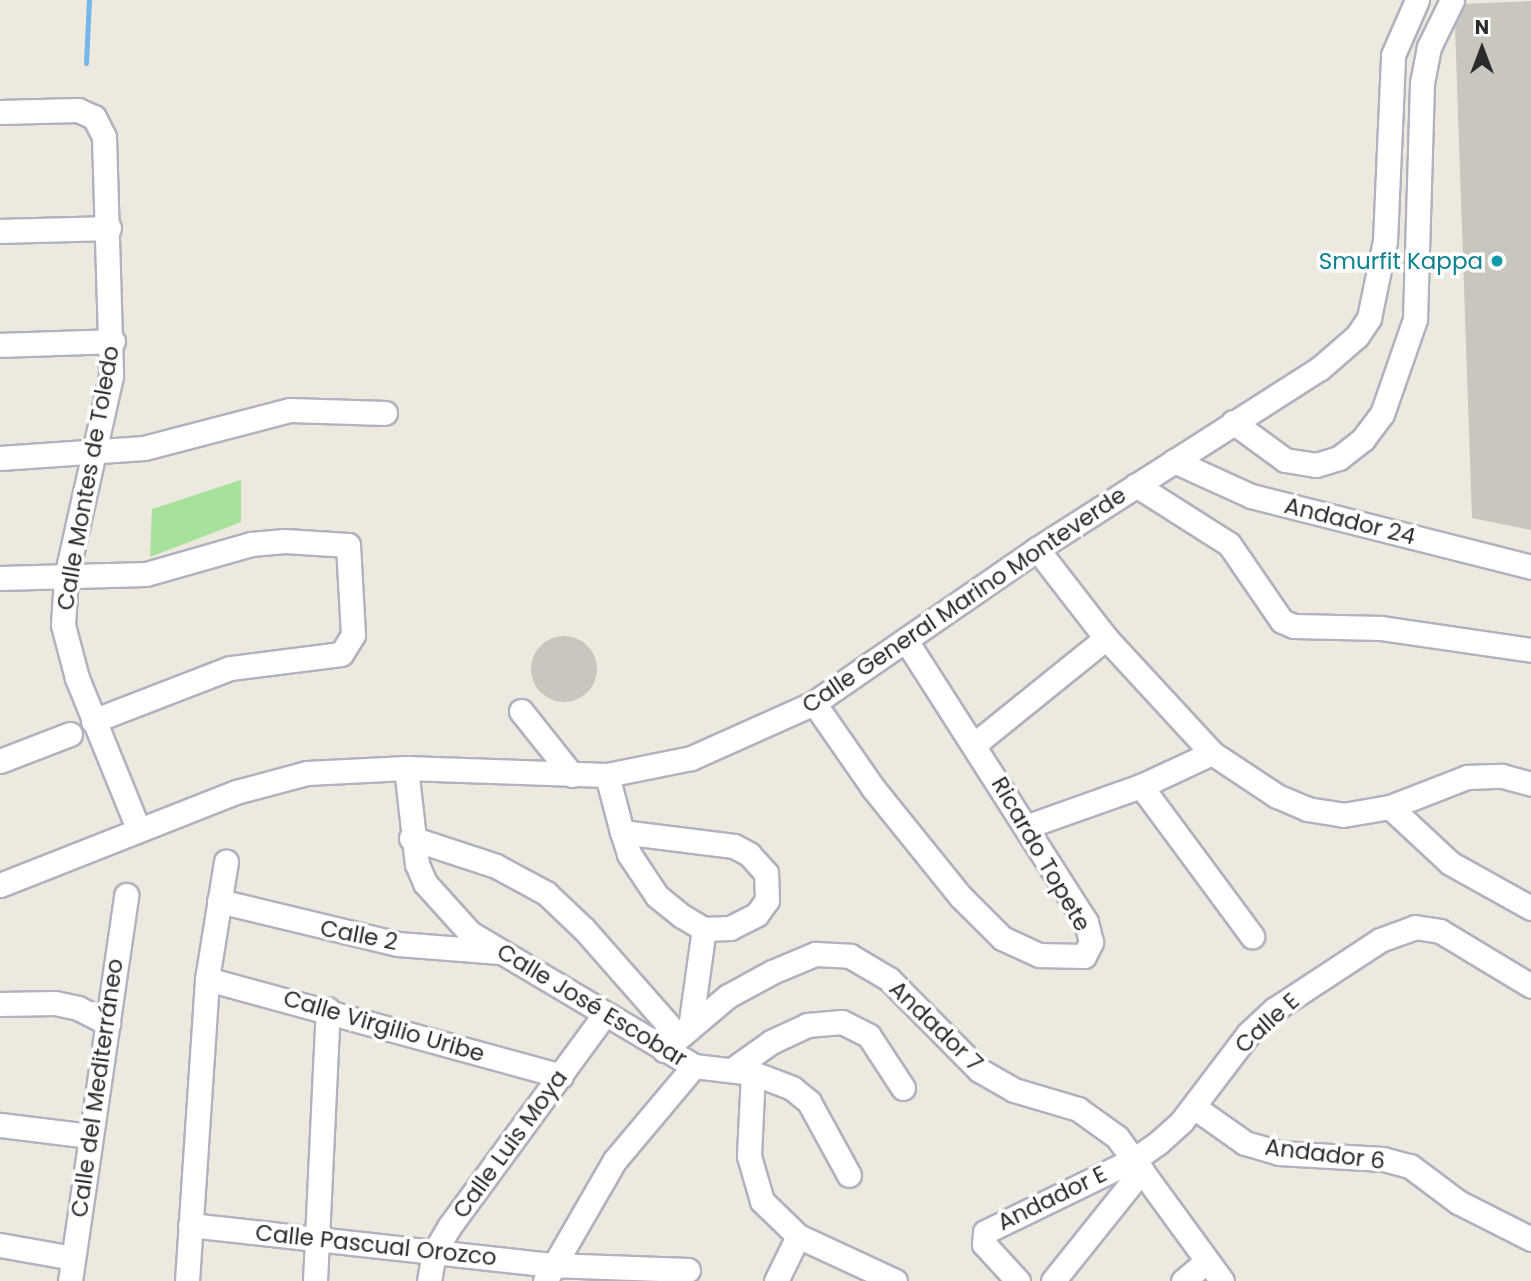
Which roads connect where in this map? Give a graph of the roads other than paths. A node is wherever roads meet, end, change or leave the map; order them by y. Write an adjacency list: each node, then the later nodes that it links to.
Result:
1 (1417, 0): 9 (street, Calle General Marino Monteverde)
2 (1452, 0): 9 (street)
3 (0, 112): 4 (street, Calle Montes de Toledo)
4 (109, 228): 5 (street); 6 (street, Calle Montes de Toledo)
5 (0, 231)
6 (113, 341): 7 (street); 10 (street, Calle Montes de Toledo)
7 (0, 345)
8 (386, 413): 10 (street)
9 (1233, 422): 12 (street, Calle General Marino Monteverde)
10 (92, 452): 11 (street); 16 (street, Calle Montes de Toledo)
11 (0, 458)
12 (1174, 461): 13 (street, Calle General Marino Monteverde); 15 (street, Andador 24)
13 (1136, 485): 14 (street, Calle General Marino Monteverde); 20 (street)
14 (1037, 549): 18 (street); 19 (street, Calle General Marino Monteverde)
15 (1531, 567)
16 (66, 578): 17 (street); 23 (street, Calle Montes de Toledo); 23 (street)
17 (0, 579)
18 (1106, 638): 25 (street); 26 (street)
19 (906, 640): 21 (street, Calle General Marino Monteverde); 25 (street, Ricardo Topete)
20 (1531, 650)
21 (814, 703): 30 (street, Calle General Marino Monteverde); 34 (street, Ricardo Topete)
22 (522, 711): 29 (street)
23 (93, 721): 35 (street, Calle Montes de Toledo)
24 (70, 734): 27 (street)
25 (976, 743): 34 (street, Ricardo Topete)
26 (1212, 754): 32 (street); 33 (street)
27 (0, 761)
28 (406, 768): 29 (street, Calle General Marino Monteverde); 35 (street, Calle General Marino Monteverde); 37 (street, Calle José Escobar)
29 (572, 775): 30 (street, Calle General Marino Monteverde)
30 (607, 775): 36 (street)
31 (1531, 784): 33 (street)
32 (1141, 786): 34 (street); 44 (street)
33 (1390, 807): 42 (street)
34 (1028, 825)
35 (138, 828): 39 (street, Calle General Marino Monteverde)
36 (622, 832): 43 (street); 43 (street)
37 (411, 838): 45 (street, Calle José Escobar); 52 (street)
38 (226, 862): 41 (street)
39 (0, 885)
40 (126, 895): 51 (street, Calle del Mediterráneo)
41 (219, 901): 45 (street, Calle 2); 46 (street)
42 (1531, 908)
43 (704, 929): 52 (street)
44 (1252, 936)
45 (502, 952): 50 (street, Calle José Escobar)
46 (207, 979): 49 (street, Calle Virgilio Uribe); 62 (street)
47 (1531, 986): 57 (street, Calle E)
48 (0, 1004): 51 (street)
49 (328, 1009): 55 (street, Calle Virgilio Uribe); 64 (street)
50 (605, 1014): 52 (street, Calle José Escobar); 55 (street, Calle Luis Moya)
51 (108, 1023): 59 (street, Calle del Mediterráneo)
52 (677, 1038): 53 (street, Calle José Escobar); 60 (street, Andador 7)
53 (694, 1066): 54 (street, Calle José Escobar); 71 (street)
54 (743, 1071): 56 (street); 61 (street, Calle José Escobar); 63 (street)
55 (561, 1076): 67 (street, Calle Luis Moya)
56 (903, 1088)
57 (1194, 1107): 60 (street, Calle E); 65 (street, Andador 6)
58 (0, 1125): 59 (street)
59 (90, 1136): 69 (street, Calle del Mediterráneo)
60 (1138, 1164): 68 (street, Andador 7); 72 (street, Andador E); 78 (street)
61 (849, 1175)
62 (190, 1225): 64 (street, Calle Pascual Orozco); 73 (street)
63 (798, 1236): 76 (street); 77 (street)
64 (314, 1237): 67 (street, Calle Pascual Orozco); 74 (street)
65 (1531, 1239)
66 (0, 1245): 69 (street)
67 (434, 1253): 71 (street, Calle Pascual Orozco); 75 (street, Calle Luis Moya)
68 (1207, 1261): 79 (street); 80 (street, Andador 7)
69 (71, 1270)
70 (688, 1270): 71 (street, Calle Pascual Orozco)
71 (548, 1273)
72 (1016, 1280)
73 (187, 1281)
74 (315, 1281)
75 (429, 1281)
76 (776, 1281)
77 (895, 1281)
78 (1053, 1281)
79 (1183, 1281)
80 (1222, 1281)

